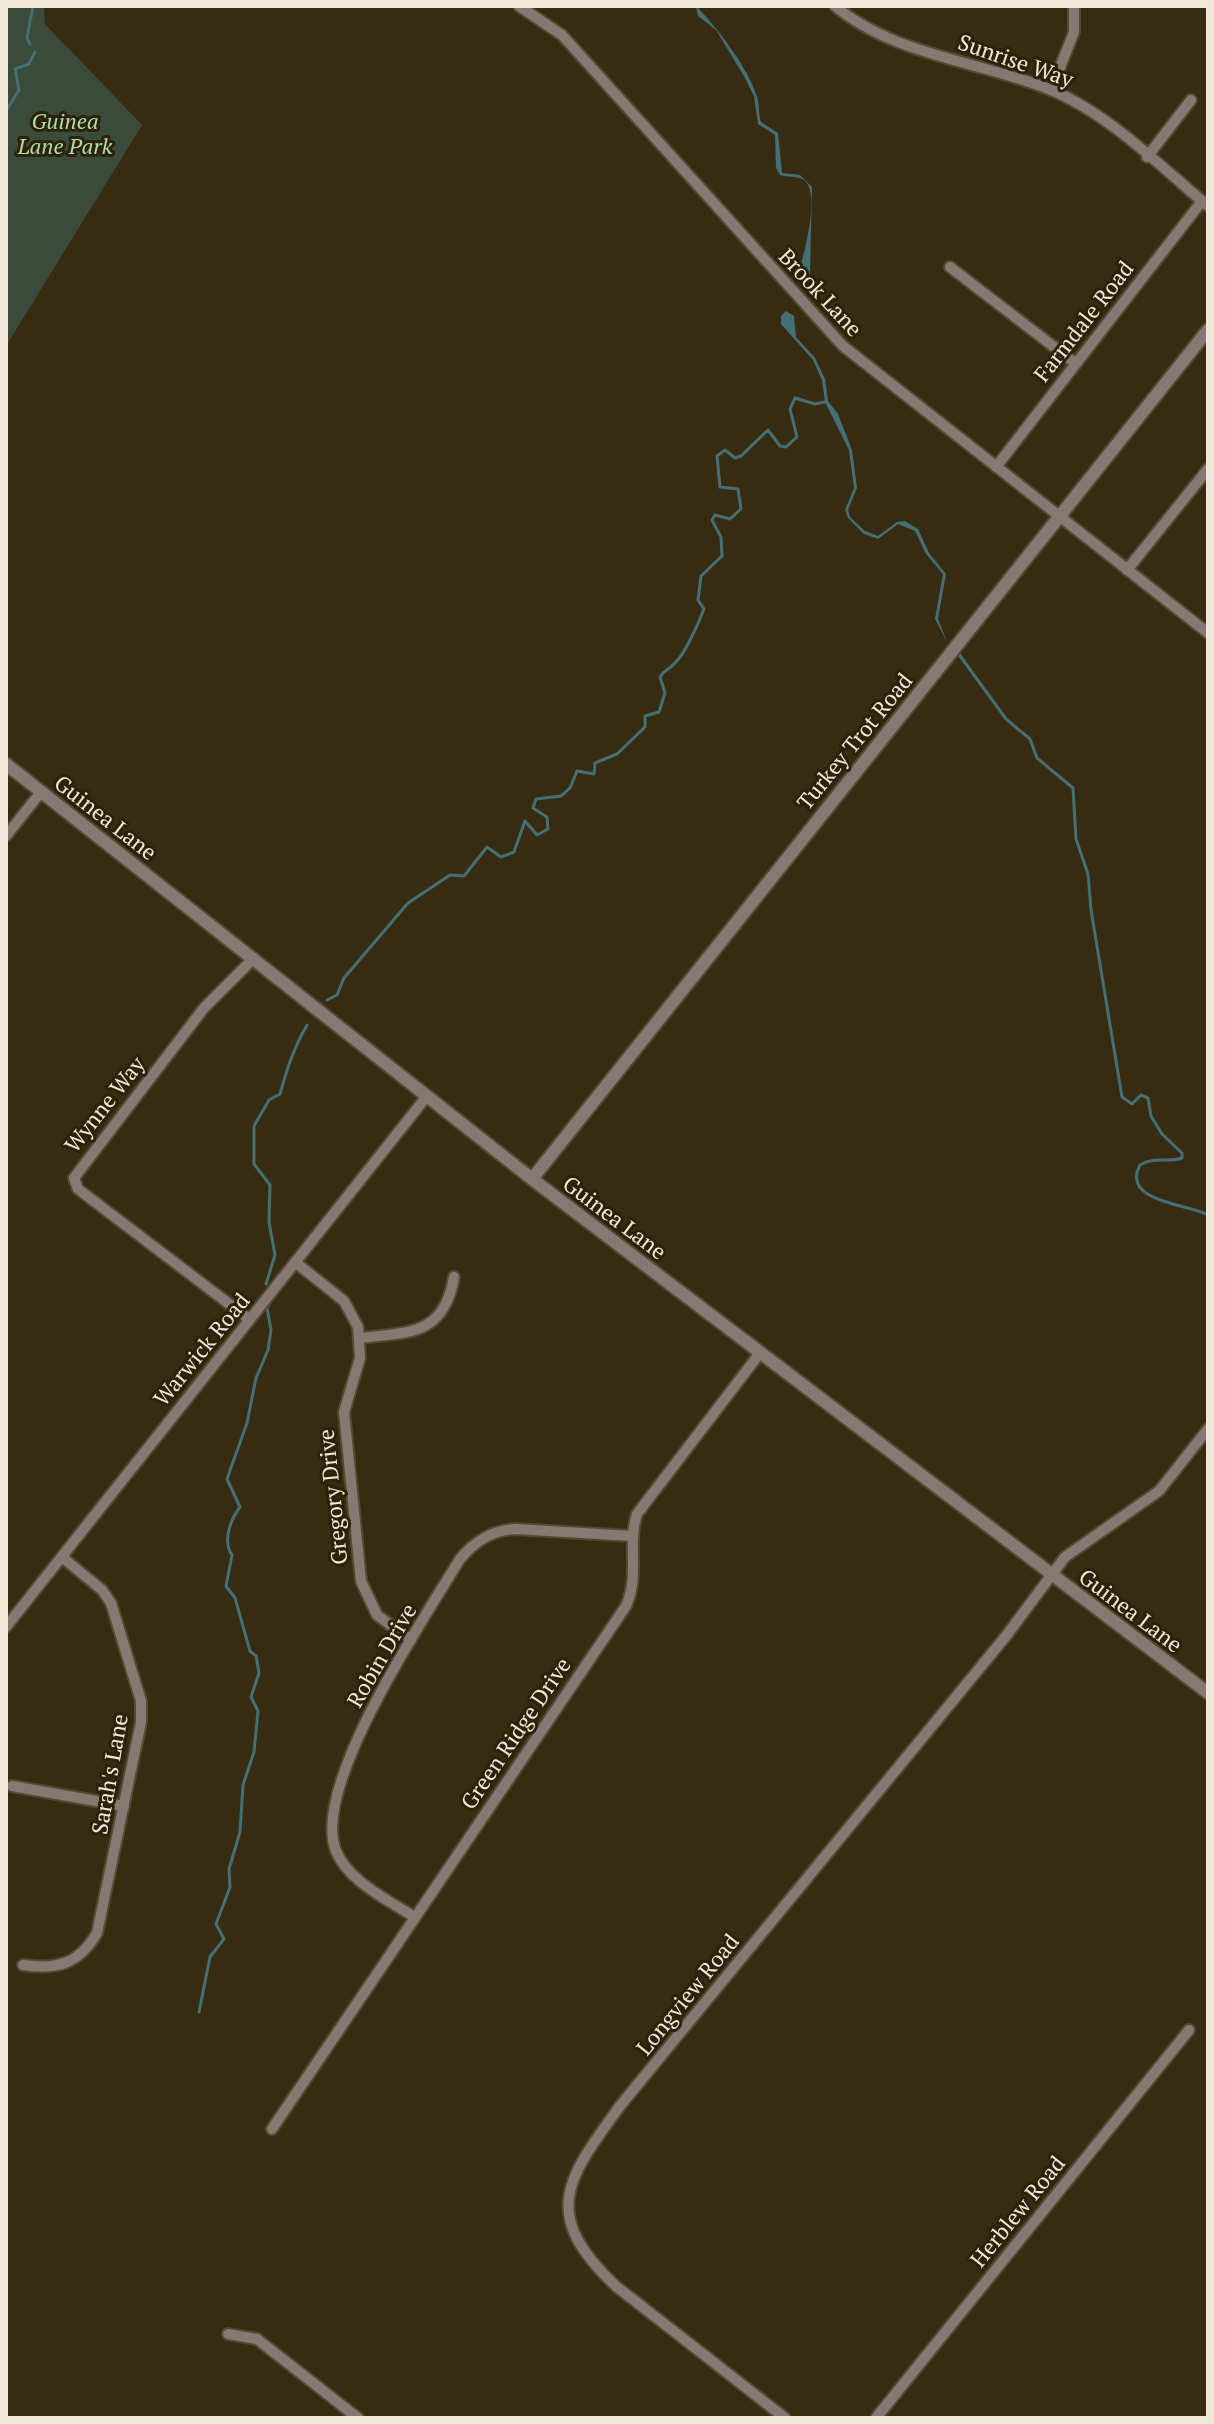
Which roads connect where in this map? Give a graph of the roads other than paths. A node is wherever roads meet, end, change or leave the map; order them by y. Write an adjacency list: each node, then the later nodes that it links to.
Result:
1 (519, 6): 11 (street, Brook Lane)
2 (835, 6): 4 (street, Sunrise Way)
3 (1074, 6): 4 (street)
4 (1051, 90): 6 (street, Sunrise Way)
5 (1191, 100): 6 (street)
6 (1147, 157): 7 (street, Sunrise Way)
7 (1205, 204): 10 (street, Farmdale Road)
8 (950, 267): 10 (street)
9 (1208, 330): 13 (street, Turkey Trot Road)
10 (1075, 363): 11 (street, Farmdale Road)
11 (996, 467): 13 (street, Brook Lane)
12 (1208, 469): 14 (street)
13 (1059, 516): 14 (street, Brook Lane); 21 (street, Turkey Trot Road)
14 (1127, 570): 15 (street, Brook Lane)
15 (1208, 633)
16 (6, 764): 17 (street, Guinea Lane)
17 (41, 792): 18 (street); 19 (street, Guinea Lane)
18 (6, 836)
19 (254, 958): 20 (street, Guinea Lane); 24 (street, Wynne Way)
20 (427, 1096): 21 (street, Guinea Lane); 22 (street, Warwick Road)
21 (532, 1179): 26 (street, Guinea Lane)
22 (295, 1262): 24 (street, Warwick Road); 25 (street)
23 (454, 1277): 25 (street)
24 (249, 1319): 29 (street, Warwick Road)
25 (360, 1338): 32 (street, Gregory Drive)
26 (760, 1353): 28 (street, Green Ridge Drive); 30 (street, Guinea Lane)
27 (1208, 1429): 30 (street, Longview Road)
28 (632, 1536): 32 (street, Robin Drive); 36 (street, Green Ridge Drive)
29 (62, 1557): 31 (street, Warwick Road); 35 (street, Sarah's Lane)
30 (1052, 1575): 33 (street, Guinea Lane); 42 (street, Longview Road)
31 (6, 1627)
32 (411, 1640): 36 (street, Robin Drive)
33 (1208, 1693)
34 (12, 1786): 35 (street)
35 (124, 1806): 37 (street, Sarah's Lane)
36 (414, 1917): 39 (street, Green Ridge Drive)
37 (23, 1965)
38 (1189, 2030): 43 (street, Herblew Road)
39 (272, 2129)
40 (228, 2334): 41 (street)
41 (358, 2418)
42 (785, 2418)
43 (876, 2418)

